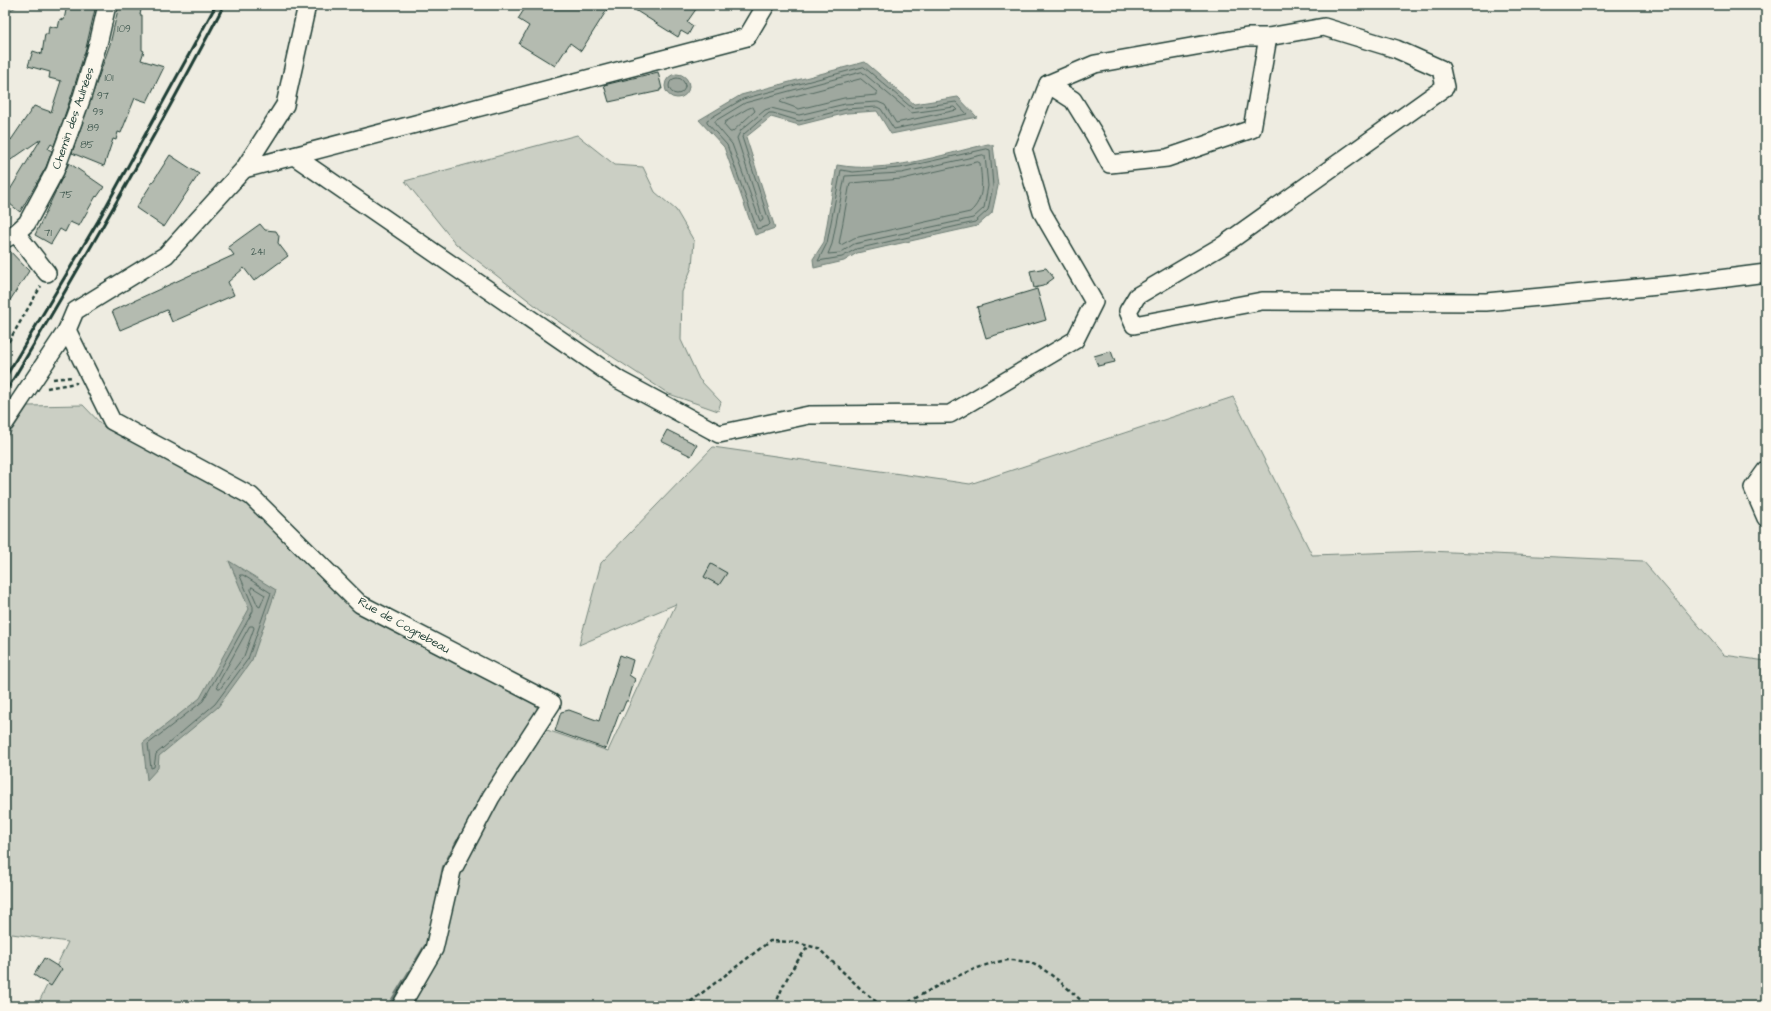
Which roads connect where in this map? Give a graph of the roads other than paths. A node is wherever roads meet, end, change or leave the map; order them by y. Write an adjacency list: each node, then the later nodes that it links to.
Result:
1 (107, 5): 8 (street, Chemin des Aulnées)
2 (307, 5): 7 (street)
3 (766, 5): 6 (street)
4 (1268, 37): 5 (street); 5 (street); 10 (street)
5 (1048, 84): 6 (street)
6 (294, 156): 7 (street)
7 (244, 169): 11 (street)
8 (11, 236): 9 (street)
9 (47, 273)
10 (1766, 273)
11 (66, 330): 12 (street); 15 (street, Rue de Cognebeau)
12 (5, 423)
13 (1766, 470): 14 (street)
14 (1766, 518)
15 (401, 1006)

